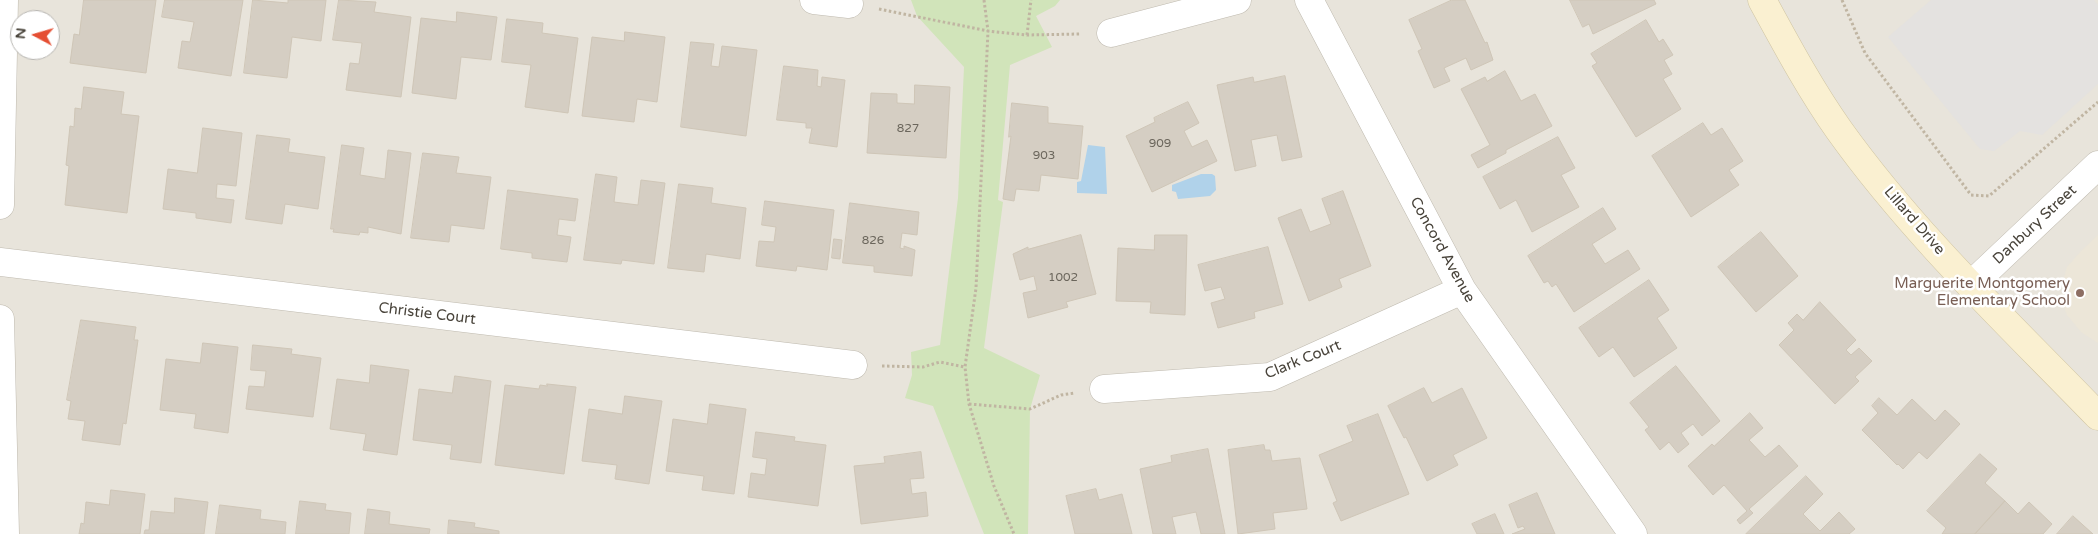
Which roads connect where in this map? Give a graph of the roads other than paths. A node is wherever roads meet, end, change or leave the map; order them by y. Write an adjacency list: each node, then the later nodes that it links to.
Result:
1 (4, 0): 9 (street)
2 (814, 0): 6 (street)
3 (1237, 0): 7 (street)
4 (1310, 0): 12 (street, Concord Avenue)
5 (1762, 0): 11 (street, Lillard Drive)
6 (849, 4)
7 (1111, 34)
8 (2098, 165): 11 (street, Danbury Street)
9 (0, 205)
10 (0, 262): 14 (street, Christie Court)
11 (1971, 285): 16 (street, Lillard Drive)
12 (1462, 290): 15 (street, Clark Court); 18 (street, Concord Avenue)
13 (0, 319): 17 (street)
14 (853, 365)
15 (1104, 389)
16 (2098, 416)
17 (5, 534)
18 (1633, 534)

